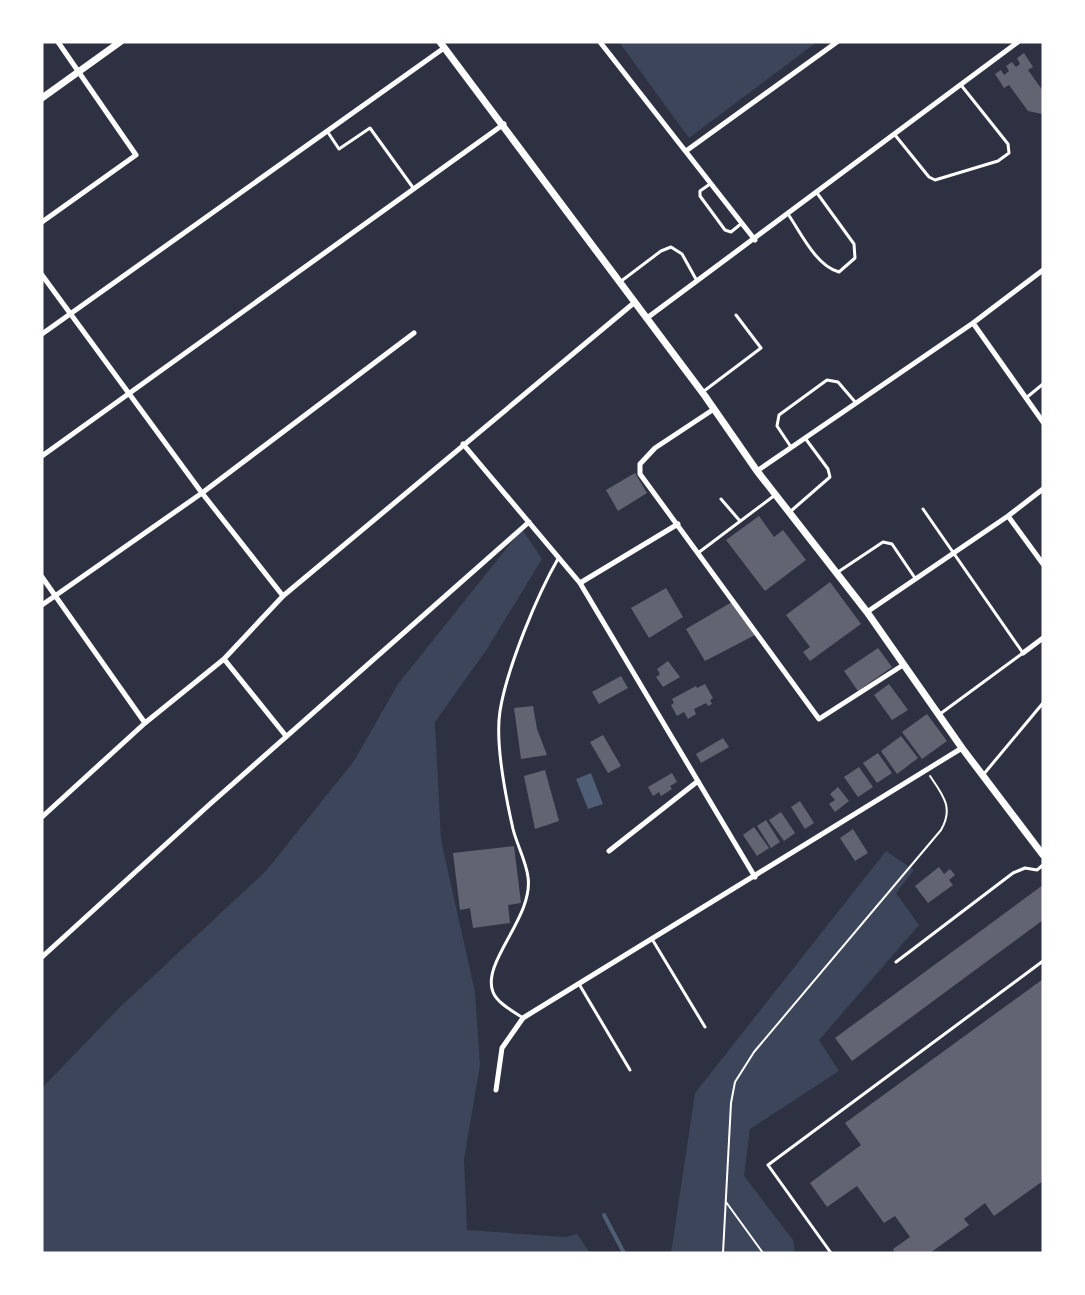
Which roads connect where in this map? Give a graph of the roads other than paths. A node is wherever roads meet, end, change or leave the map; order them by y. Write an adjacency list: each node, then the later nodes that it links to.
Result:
1 (58, 42): 7 (street)
2 (120, 42): 7 (street)
3 (600, 42): 13 (street)
4 (837, 42): 13 (street)
5 (1018, 42): 8 (street)
6 (442, 45): 10 (street); 11 (street)
7 (79, 71): 9 (street); 18 (street)
8 (961, 85): 12 (street); 12 (lane)
9 (42, 98)
10 (504, 124): 15 (street); 24 (street)
11 (327, 131): 15 (lane); 26 (street)
12 (894, 135): 16 (street)
13 (686, 151): 14 (street)
14 (711, 183): 19 (street); 19 (lane)
15 (414, 189): 34 (street)
16 (817, 193): 17 (street); 17 (lane)
17 (788, 214): 20 (street)
18 (42, 222)
19 (742, 223): 20 (street)
20 (755, 240): 23 (street)
21 (1043, 270): 29 (street)
22 (42, 275): 26 (street)
23 (698, 281): 24 (lane); 28 (street)
24 (620, 282): 25 (street)
25 (635, 302): 28 (street); 40 (street)
26 (70, 314): 31 (street); 34 (street)
27 (736, 315): 33 (lane)
28 (647, 318): 33 (street)
29 (973, 323): 35 (street); 36 (street)
30 (414, 333): 45 (street)
31 (42, 334)
32 (1043, 384): 35 (lane)
33 (702, 392): 37 (street)
34 (129, 393): 42 (street); 45 (street)
35 (1026, 398): 38 (street)
36 (856, 403): 39 (street); 41 (lane)
37 (714, 409): 43 (street); 53 (street)
38 (1043, 422)
39 (805, 438): 41 (street); 49 (lane)
40 (463, 444): 52 (street); 63 (street)
41 (791, 447): 43 (street)
42 (42, 456)
43 (757, 471): 46 (street)
44 (1043, 489): 50 (street)
45 (202, 493): 62 (street); 63 (street)
46 (775, 495): 49 (street); 51 (lane)
47 (721, 499): 51 (lane)
48 (923, 509): 55 (lane)
49 (789, 513): 58 (street)
50 (1008, 516): 55 (street); 57 (street)
51 (740, 521): 54 (lane)
52 (530, 522): 56 (street); 73 (street)
53 (678, 524): 54 (street); 61 (street)
54 (698, 553): 69 (street)
55 (954, 553): 60 (street); 67 (lane)
56 (559, 557): 61 (street); 87 (lane)
57 (1043, 564)
58 (836, 573): 60 (lane); 65 (street)
59 (42, 577): 62 (street)
60 (916, 579): 65 (street)
61 (580, 583): 76 (street)
62 (55, 596): 64 (street); 72 (street)
63 (284, 596): 68 (street)
64 (42, 605)
65 (867, 612): 69 (street)
66 (1043, 638): 67 (street)
67 (1023, 653): 71 (lane)
68 (224, 659): 72 (street); 73 (street)
69 (903, 665): 71 (street)
70 (1043, 703): 75 (lane)
71 (939, 715): 74 (street)
72 (145, 723): 77 (street)
73 (286, 736): 83 (street)
74 (962, 748): 75 (street); 81 (street)
75 (983, 775): 79 (street)
76 (698, 781): 78 (street); 81 (street)
77 (42, 817)
78 (609, 851)
79 (1043, 855)
80 (1043, 865): 85 (lane)
81 (755, 877): 82 (street)
82 (652, 939): 86 (street); 88 (lane)
83 (42, 957)
84 (1043, 961): 91 (lane)
85 (896, 962)
86 (579, 984): 87 (street); 89 (lane)
87 (523, 1018): 90 (street)
88 (705, 1027)
89 (630, 1070)
90 (496, 1090)
91 (831, 1253)

